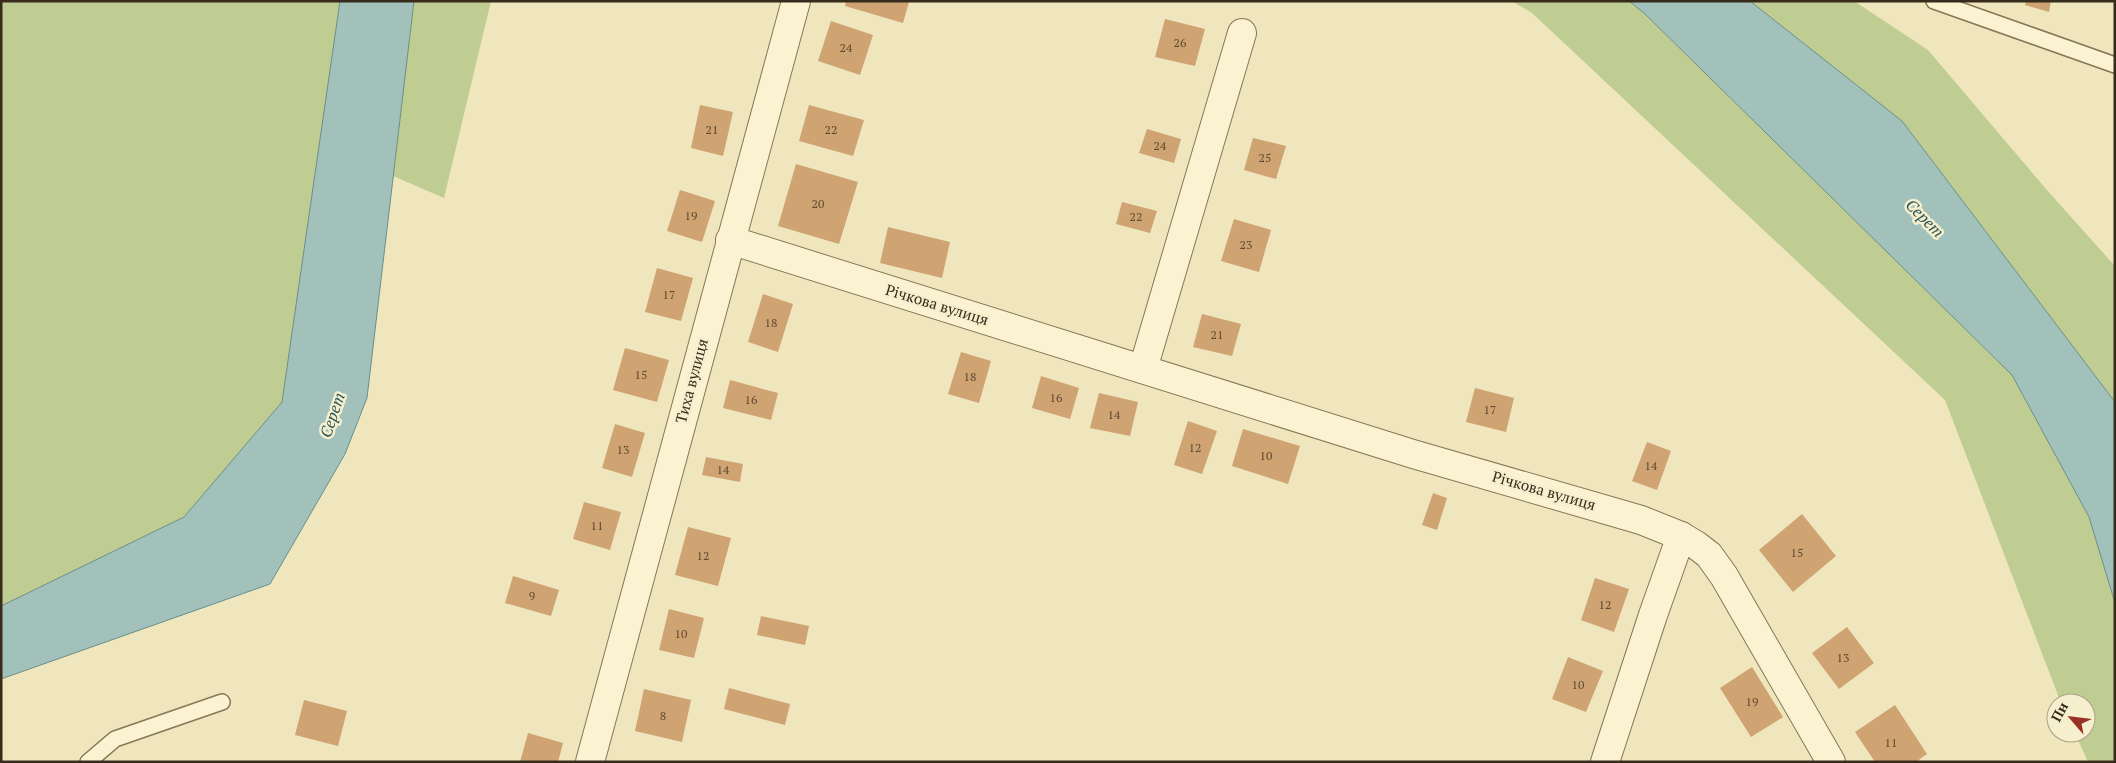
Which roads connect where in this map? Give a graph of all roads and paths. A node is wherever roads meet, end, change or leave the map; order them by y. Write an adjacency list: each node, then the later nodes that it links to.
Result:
1 (796, 1): 5 (street, Тиха вулиця)
2 (1934, 1): 4 (lane)
3 (1242, 33): 6 (street)
4 (2115, 65)
5 (730, 240): 6 (street, Річкова вулиця); 10 (street, Тиха вулиця)
6 (1143, 369): 7 (street, Річкова вулиця)
7 (1681, 536): 11 (street); 12 (street, Річкова вулиця)
8 (222, 702): 9 (lane)
9 (88, 762)
10 (590, 762)
11 (1605, 762)
12 (1831, 762)

